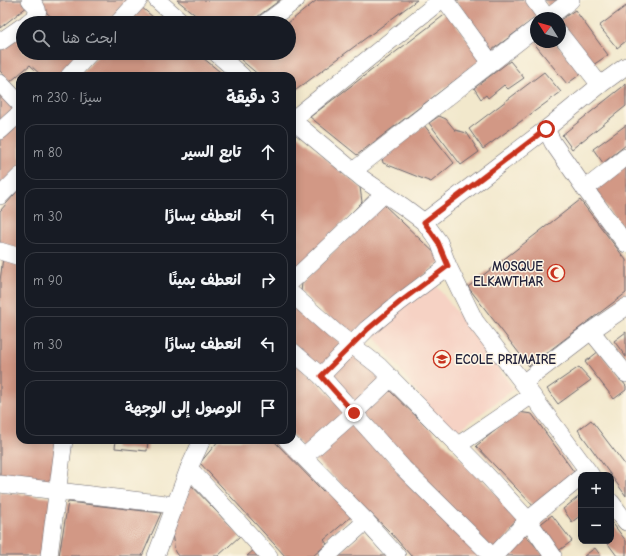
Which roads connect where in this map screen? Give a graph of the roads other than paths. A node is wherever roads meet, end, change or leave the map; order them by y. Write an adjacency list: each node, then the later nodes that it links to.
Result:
1 (30, 0): 11 (street)
2 (139, 0): 12 (street)
3 (157, 0): 13 (street)
4 (296, 0): 14 (street)
5 (441, 0): 29 (street)
6 (444, 0): 21 (street)
7 (534, 0): 9 (street)
8 (571, 0): 10 (street)
9 (543, 12)
10 (556, 12)
11 (36, 16)
12 (124, 16)
13 (174, 16)
14 (274, 16)
15 (16, 31): 17 (street)
16 (530, 33): 21 (street)
17 (0, 42)
18 (566, 42): 26 (street)
19 (84, 60): 23 (street)
20 (226, 60): 24 (street)
21 (491, 63): 34 (street)
22 (626, 66): 26 (street)
23 (73, 72)
24 (238, 72)
25 (0, 82): 27 (street)
26 (600, 85): 31 (street)
27 (16, 100)
28 (16, 117): 32 (street)
29 (296, 117)
30 (296, 123): 34 (street)
31 (546, 129): 36 (street); 39 (street)
32 (0, 131)
33 (626, 157): 36 (street)
34 (353, 170): 37 (street)
35 (16, 180): 38 (street)
36 (585, 189): 40 (street)
37 (384, 194): 39 (street); 44 (street)
38 (0, 196)
39 (424, 222): 43 (street)
40 (626, 244)
41 (0, 252): 42 (street)
42 (16, 256)
43 (448, 266): 48 (street); 53 (street)
44 (296, 277)
45 (296, 298): 48 (street)
46 (626, 307): 47 (street)
47 (591, 331): 50 (street); 53 (street)
48 (352, 345): 51 (street); 52 (street)
49 (296, 354): 51 (street)
50 (626, 374)
51 (321, 376): 54 (street)
52 (391, 378): 54 (street); 58 (street)
53 (528, 389): 58 (street); 61 (street)
54 (354, 413): 59 (street); 75 (street)
55 (63, 444): 64 (street)
56 (200, 444): 60 (street)
57 (291, 444): 59 (street)
58 (457, 446): 67 (street)
59 (304, 457): 68 (street)
60 (189, 468): 65 (street); 72 (street)
61 (585, 472)
62 (578, 480): 67 (street)
63 (0, 484): 64 (street)
64 (57, 491): 65 (street); 71 (street)
65 (174, 505): 70 (street)
66 (614, 506): 69 (street)
67 (528, 520): 75 (street); 76 (street)
68 (366, 521): 73 (street); 74 (street)
69 (626, 522)
70 (159, 554)
71 (49, 556)
72 (269, 556)
73 (327, 556)
74 (397, 556)
75 (493, 556)
76 (553, 556)

